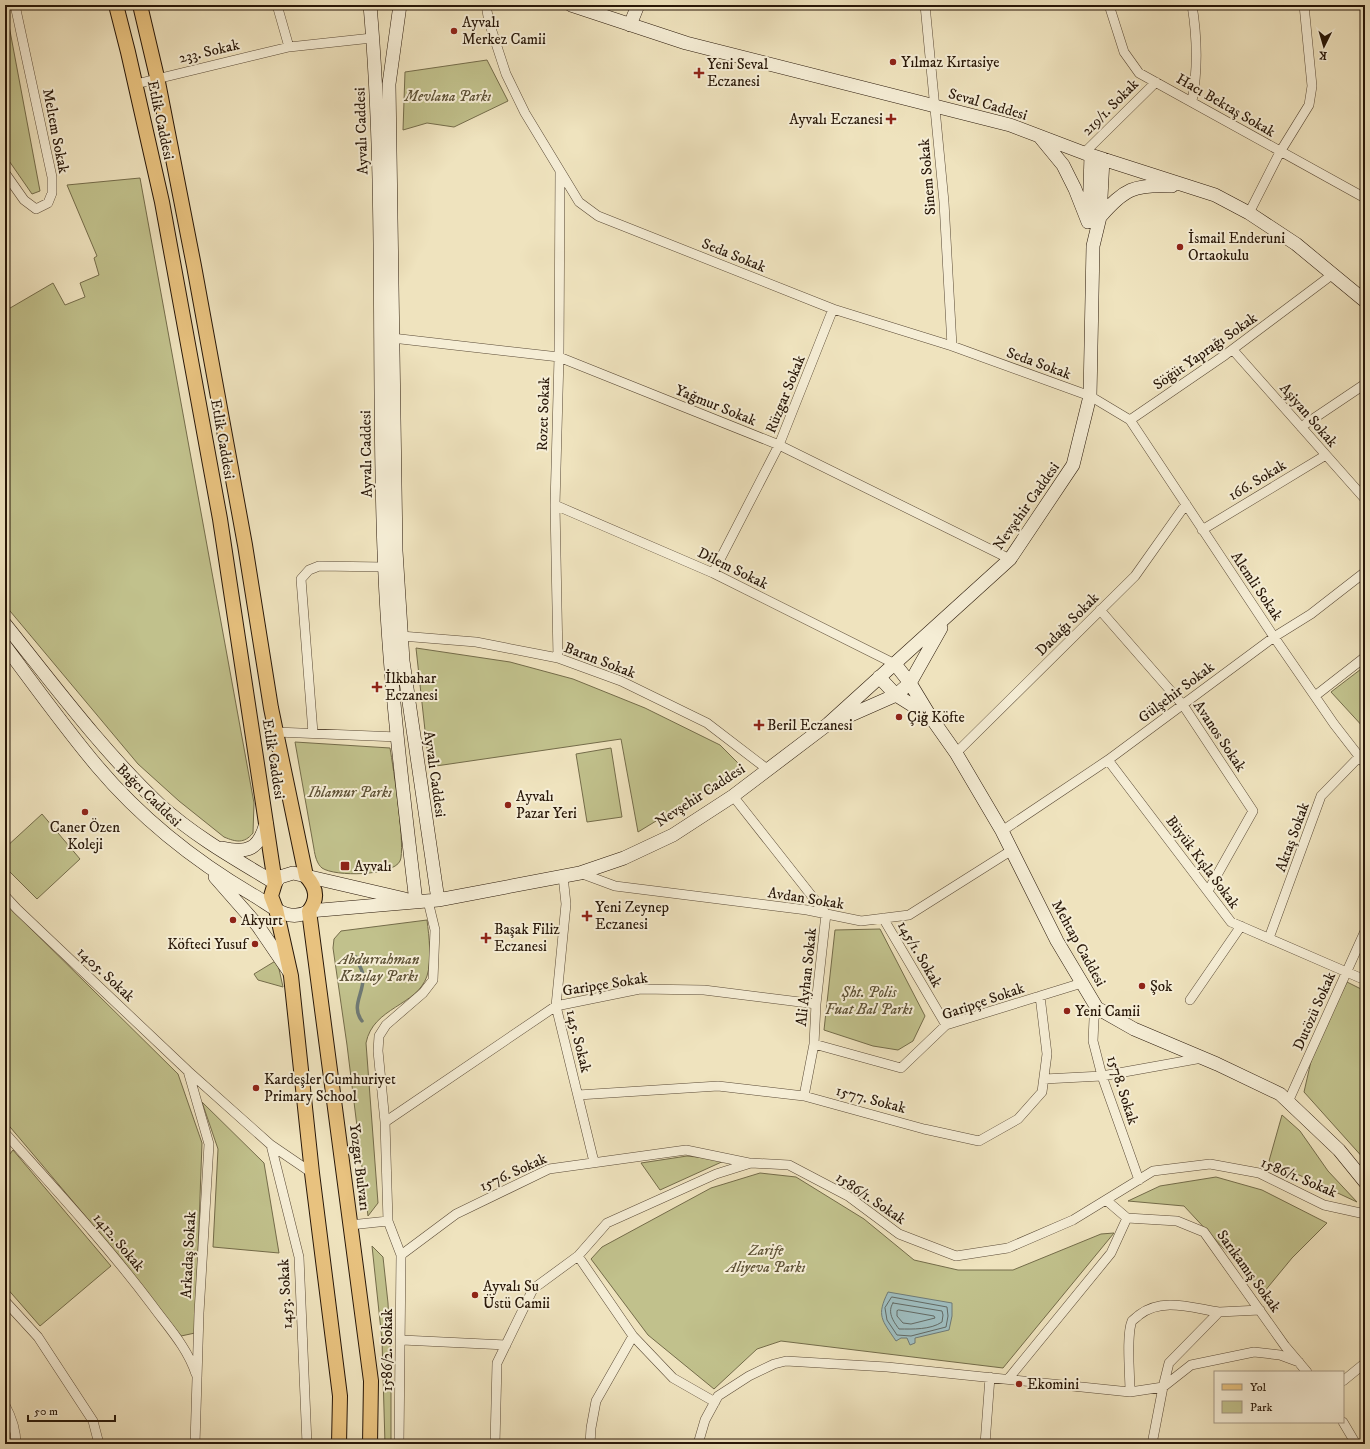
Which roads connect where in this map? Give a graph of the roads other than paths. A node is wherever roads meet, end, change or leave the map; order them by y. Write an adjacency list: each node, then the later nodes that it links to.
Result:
1 (15, 5): 27 (street, Meltem Sokak)
2 (116, 5): 19 (main road, Etlik Caddesi)
3 (140, 5): 17 (main road, Etlik Caddesi)
4 (277, 5): 16 (street)
5 (370, 5): 15 (main road, Ayvalı Caddesi)
6 (400, 5): 35 (main road, Ayvalı Caddesi)
7 (486, 5): 26 (street, Seda Sokak)
8 (571, 5): 14 (main road, Seval Caddesi)
9 (638, 5): 14 (main road)
10 (925, 5): 21 (street, Sinem Sokak)
11 (1108, 5): 18 (street, Hacı Bektaş Sokak)
12 (1192, 5): 20 (street)
13 (1304, 5): 23 (street)
14 (630, 25): 21 (main road, Seval Caddesi)
15 (372, 38): 16 (street, 233. Sokak); 50 (main road, Ayvalı Caddesi)
16 (289, 47): 17 (street, 233. Sokak)
17 (157, 78): 19 (street, 233. Sokak); 69 (main road, Etlik Caddesi)
18 (1156, 82): 20 (street, Hacı Bektaş Sokak); 24 (street, 219/1. Sokak)
19 (136, 84): 77 (main road, Etlik Caddesi)
20 (1192, 101): 23 (street, Hacı Bektaş Sokak)
21 (934, 105): 22 (main road, Seval Caddesi); 36 (street, Sinem Sokak)
22 (1040, 136): 24 (main road, Seval Caddesi); 31 (main road)
23 (1280, 152): 29 (street, Hacı Bektaş Sokak); 30 (street)
24 (1087, 154): 25 (main road, Seval Caddesi); 31 (main road, Nevşehir Caddesi)
25 (1103, 159): 28 (main road, Seval Caddesi); 31 (main road, Nevşehir Caddesi)
26 (560, 171): 34 (street, Seda Sokak); 38 (street, Rozet Sokak)
27 (5, 173)
28 (1191, 187): 30 (main road, Seval Caddesi); 31 (main road)
29 (1365, 198)
30 (1249, 213): 32 (main road, Seval Caddesi)
31 (1094, 219): 40 (main road, Nevşehir Caddesi)
32 (1332, 274): 33 (main road, Seval Caddesi); 37 (street, Söğüt Yaprağı Sokak)
33 (1365, 301)
34 (833, 310): 36 (street, Seda Sokak); 43 (street, Rüzgar Sokak)
35 (392, 338): 38 (street, Yağmur Sokak); 56 (main road, Ayvalı Caddesi)
36 (952, 346): 40 (street, Seda Sokak)
37 (1233, 350): 41 (street, Söğüt Yaprağı Sokak); 42 (street, Aşiyan Sokak)
38 (559, 357): 43 (street, Yağmur Sokak); 47 (street, Rozet Sokak)
39 (1365, 384): 42 (street)
40 (1090, 396): 41 (street); 49 (main road, Nevşehir Caddesi)
41 (1130, 420): 46 (street, Alemli Sokak)
42 (1301, 426): 44 (street, Aşiyan Sokak)
43 (780, 445): 49 (street, Yağmur Sokak); 52 (street, Rüzgar Sokak)
44 (1326, 455): 45 (street, Aşiyan Sokak); 48 (street, 166. Sokak)
45 (1365, 499)
46 (1186, 504): 48 (street, Alemli Sokak); 53 (street, Dadağı Sokak)
47 (555, 505): 52 (street, Dilem Sokak); 60 (street, Rozet Sokak)
48 (1202, 530): 57 (street, Alemli Sokak)
49 (1010, 559): 54 (main road, Nevşehir Caddesi)
50 (384, 567): 70 (street); 71 (main road, Ayvalı Caddesi)
51 (1365, 572): 57 (street, Gülşehir Sokak)
52 (713, 573): 61 (street, Dilem Sokak)
53 (1100, 610): 66 (street, Avanos Sokak); 72 (street, Dadağı Sokak)
54 (946, 619): 61 (main road, Nevşehir Caddesi); 63 (main road)
55 (5, 624): 79 (main road, Bağcı Caddesi)
56 (401, 636): 60 (street, Baran Sokak); 88 (main road, Ayvalı Caddesi)
57 (1274, 637): 65 (street, Alemli Sokak); 66 (street, Gülşehir Sokak)
58 (5, 646): 81 (main road, Bağcı Caddesi)
59 (1365, 657): 65 (street)
60 (558, 658): 75 (street, Baran Sokak)
61 (895, 664): 62 (main road, Nevşehir Caddesi); 63 (main road, Mehtap Caddesi)
62 (879, 677): 64 (main road); 68 (main road, Nevşehir Caddesi)
63 (910, 683): 64 (main road); 67 (main road, Mehtap Caddesi)
64 (896, 695): 67 (main road); 68 (main road)
65 (1315, 696): 74 (street, Alemli Sokak)
66 (1183, 705): 73 (street, Gülşehir Sokak); 86 (street, Avanos Sokak)
67 (930, 716): 72 (main road, Mehtap Caddesi)
68 (828, 724): 75 (main road, Nevşehir Caddesi)
69 (276, 732): 70 (street); 83 (main road, Etlik Caddesi)
70 (313, 733): 71 (street)
71 (398, 737): 88 (main road, Ayvalı Caddesi)
72 (956, 753): 78 (main road, Mehtap Caddesi)
73 (1108, 760): 78 (street, Gülşehir Sokak); 86 (street, Büyük Kışla Sokak)
74 (1364, 762): 95 (street, Aktaş Sokak)
75 (767, 769): 76 (main road, Nevşehir Caddesi)
76 (733, 796): 82 (main road, Nevşehir Caddesi); 91 (street, Ali Ayhan Sokak)
77 (266, 823): 79 (main road); 85 (main road, Etlik Caddesi)
78 (1002, 831): 80 (main road, Mehtap Caddesi)
79 (213, 846): 85 (main road, Bağcı Caddesi)
80 (1012, 850): 92 (street, Avdan Sokak); 99 (main road, Mehtap Caddesi)
81 (196, 857): 89 (main road, Bağcı Caddesi); 97 (main road)
82 (580, 873): 84 (main road, Nevşehir Caddesi); 91 (street, Avdan Sokak)
83 (306, 876): 85 (main road); 88 (main road, Nevşehir Caddesi); 90 (main road, Yozgat Bulvarı)
84 (563, 876): 88 (main road, Nevşehir Caddesi); 103 (street, 145. Sokak)
85 (275, 883): 89 (main road)
86 (1208, 891): 93 (street, Büyük Kışla Sokak)
87 (5, 896): 108 (street, 1405. Sokak)
88 (427, 901): 90 (main road, Nevşehir Caddesi); 114 (street)
89 (276, 909): 90 (main road, Bağcı Caddesi); 97 (main road)
90 (308, 911): 126 (main road, Yozgat Bulvarı)
91 (826, 914): 92 (street, Avdan Sokak); 102 (street, Ali Ayhan Sokak)
92 (883, 918): 105 (street, 145/1. Sokak)
93 (1241, 926): 95 (street, Büyük Kışla Sokak); 101 (street)
94 (1365, 931): 96 (street, Dutözü Sokak)
95 (1269, 938): 96 (street, Büyük Kışla Sokak)
96 (1347, 972): 98 (street, Büyük Kışla Sokak); 113 (street, Dutözü Sokak)
97 (292, 976): 119 (main road)
98 (1365, 980)
99 (1082, 983): 100 (street, Garipçe Sokak); 104 (main road, Mehtap Caddesi)
100 (1040, 996): 105 (street, Garipçe Sokak); 110 (street, 1577. Sokak)
101 (1190, 1000)
102 (816, 1004): 103 (street, Garipçe Sokak); 106 (street, Ali Ayhan Sokak)
103 (556, 1006): 111 (street, 145. Sokak); 114 (street, Garipçe Sokak)
104 (1097, 1008): 107 (main road, Mehtap Caddesi); 109 (street, 1578. Sokak)
105 (946, 1025): 106 (street, Garipçe Sokak)
106 (814, 1044): 112 (street, Ali Ayhan Sokak)
107 (1202, 1058): 109 (street); 113 (main road, Mehtap Caddesi)
108 (188, 1071): 116 (street, 1405. Sokak); 140 (street, Arkadaş Sokak)
109 (1102, 1076): 110 (street); 120 (street, 1578. Sokak)
110 (1044, 1079): 112 (street, 1577. Sokak)
111 (578, 1095): 112 (street, 1577. Sokak); 117 (street, 145. Sokak)
112 (804, 1096)
113 (1288, 1102): 121 (main road, Mehtap Caddesi)
114 (385, 1122): 125 (street)
115 (5, 1133): 140 (street, 1412. Sokak)
116 (271, 1145): 119 (street, 1405. Sokak); 150 (street, 1453. Sokak)
117 (594, 1162): 118 (street, 1576. Sokak); 127 (street, 1576. Sokak)
118 (751, 1163): 122 (street, 1586/1. Sokak); 128 (street, 1586/1. Sokak)
119 (312, 1173): 151 (main road)
120 (1139, 1180): 122 (street, 1586/1. Sokak); 123 (street, 1586/1. Sokak)
121 (1365, 1182)
122 (1106, 1200): 124 (street)
123 (1365, 1214)
124 (1127, 1218): 130 (street, Sarıkamış Sokak); 139 (street)
125 (388, 1220): 126 (street); 127 (street)
126 (350, 1225): 152 (main road, Yozgat Bulvarı)
127 (401, 1255): 133 (street, 1586/2. Sokak)
128 (578, 1256): 132 (street); 134 (street, 1586/1. Sokak)
129 (5, 1301): 148 (street)
130 (1260, 1310): 131 (street); 135 (street, Sarıkamış Sokak)
131 (1219, 1312): 142 (street); 143 (street)
132 (633, 1336): 144 (street); 155 (street)
133 (402, 1340): 134 (street); 153 (street, 1586/2. Sokak)
134 (506, 1345): 154 (street, 1586/1. Sokak)
135 (1299, 1362): 137 (street, Sarıkamış Sokak); 142 (street)
136 (1365, 1363): 141 (street)
137 (1306, 1371)
138 (990, 1377): 139 (street); 144 (street); 157 (street)
139 (1010, 1378): 143 (street)
140 (198, 1380): 149 (street, Arkadaş Sokak)
141 (1344, 1380)
142 (1163, 1386): 143 (street); 158 (street)
143 (1130, 1392)
144 (715, 1402): 156 (street)
145 (5, 1405): 147 (street)
146 (1344, 1423): 159 (street)
147 (16, 1444)
148 (99, 1444)
149 (195, 1444)
150 (307, 1444)
151 (339, 1444)
152 (370, 1444)
153 (400, 1444)
154 (495, 1444)
155 (590, 1444)
156 (698, 1444)
157 (985, 1444)
158 (1152, 1444)
159 (1356, 1444)

